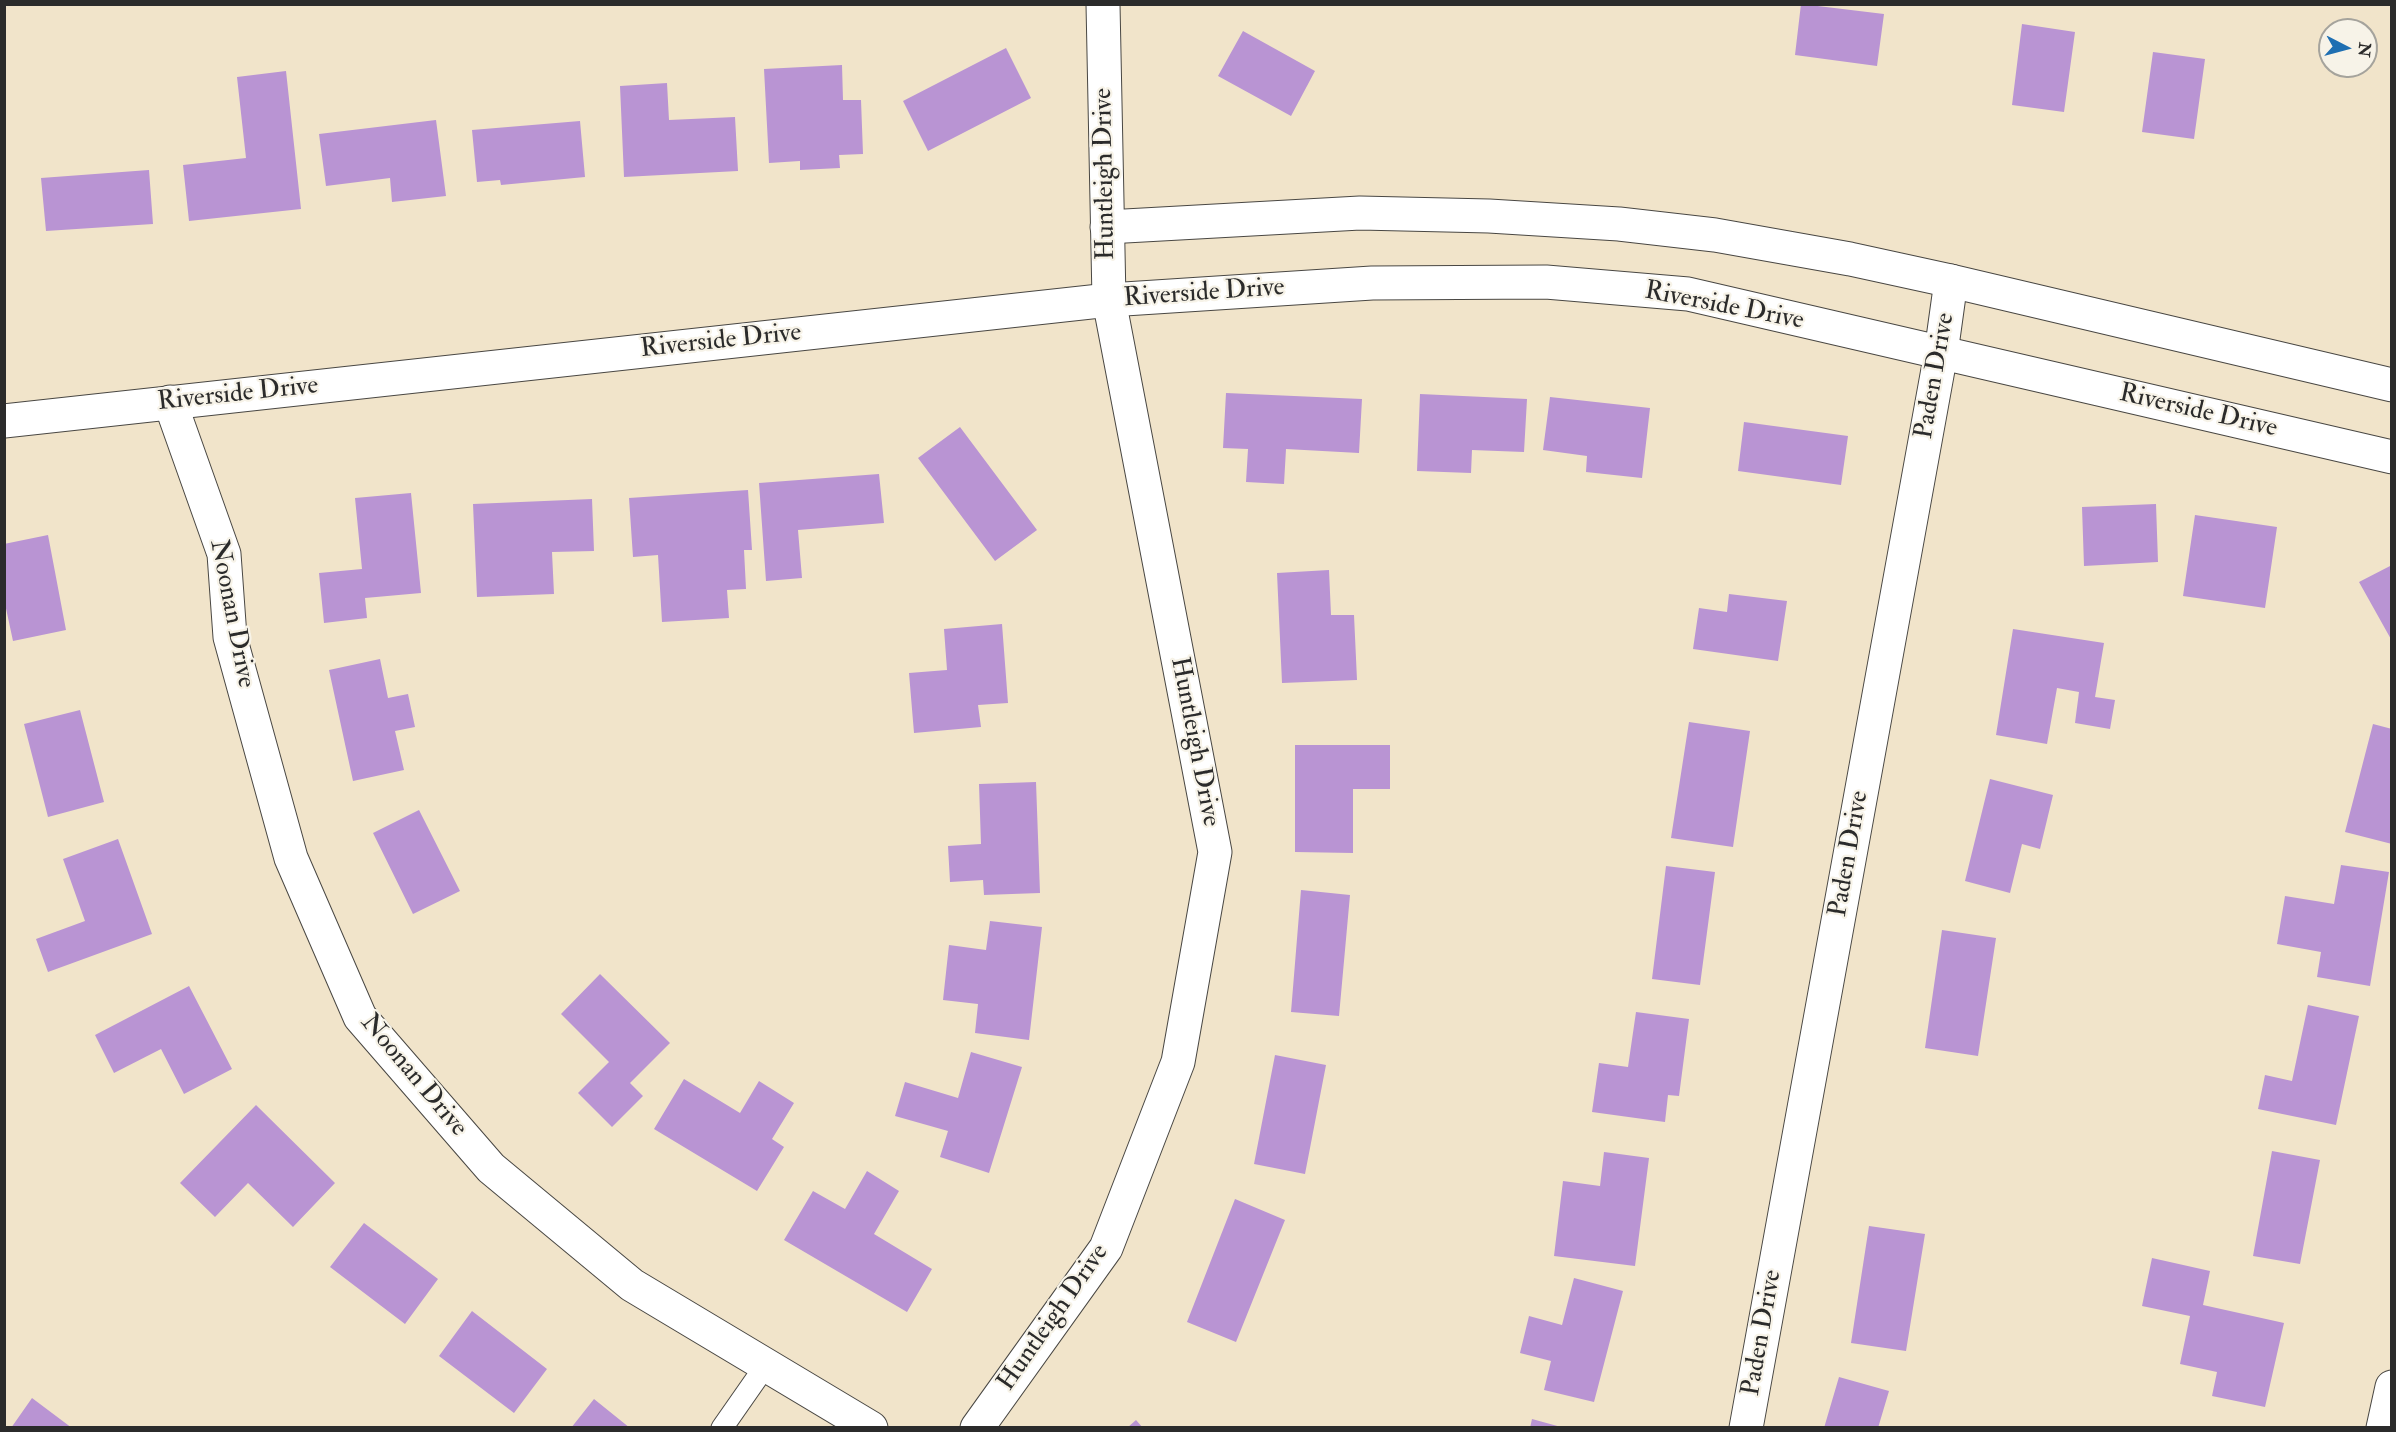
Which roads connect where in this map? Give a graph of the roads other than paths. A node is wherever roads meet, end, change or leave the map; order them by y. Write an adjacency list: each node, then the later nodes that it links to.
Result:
1 (1103, 4): 2 (street, Huntleigh Drive)
2 (1107, 227): 3 (street); 4 (street, Huntleigh Drive)
3 (1952, 281): 5 (street, Paden Drive); 6 (street)
4 (1109, 300): 5 (street, Riverside Drive); 7 (street, Riverside Drive); 14 (street, Huntleigh Drive)
5 (1941, 353): 9 (street, Riverside Drive); 15 (street, Paden Drive)
6 (2391, 385)
7 (170, 402): 8 (street, Riverside Drive); 10 (street, Noonan Drive)
8 (4, 421)
9 (2391, 457)
10 (766, 1365): 12 (lane); 13 (street, Noonan Drive)
11 (2391, 1387): 16 (street)
12 (722, 1428)
13 (871, 1428)
14 (977, 1428)
15 (1746, 1428)
16 (2383, 1428)

